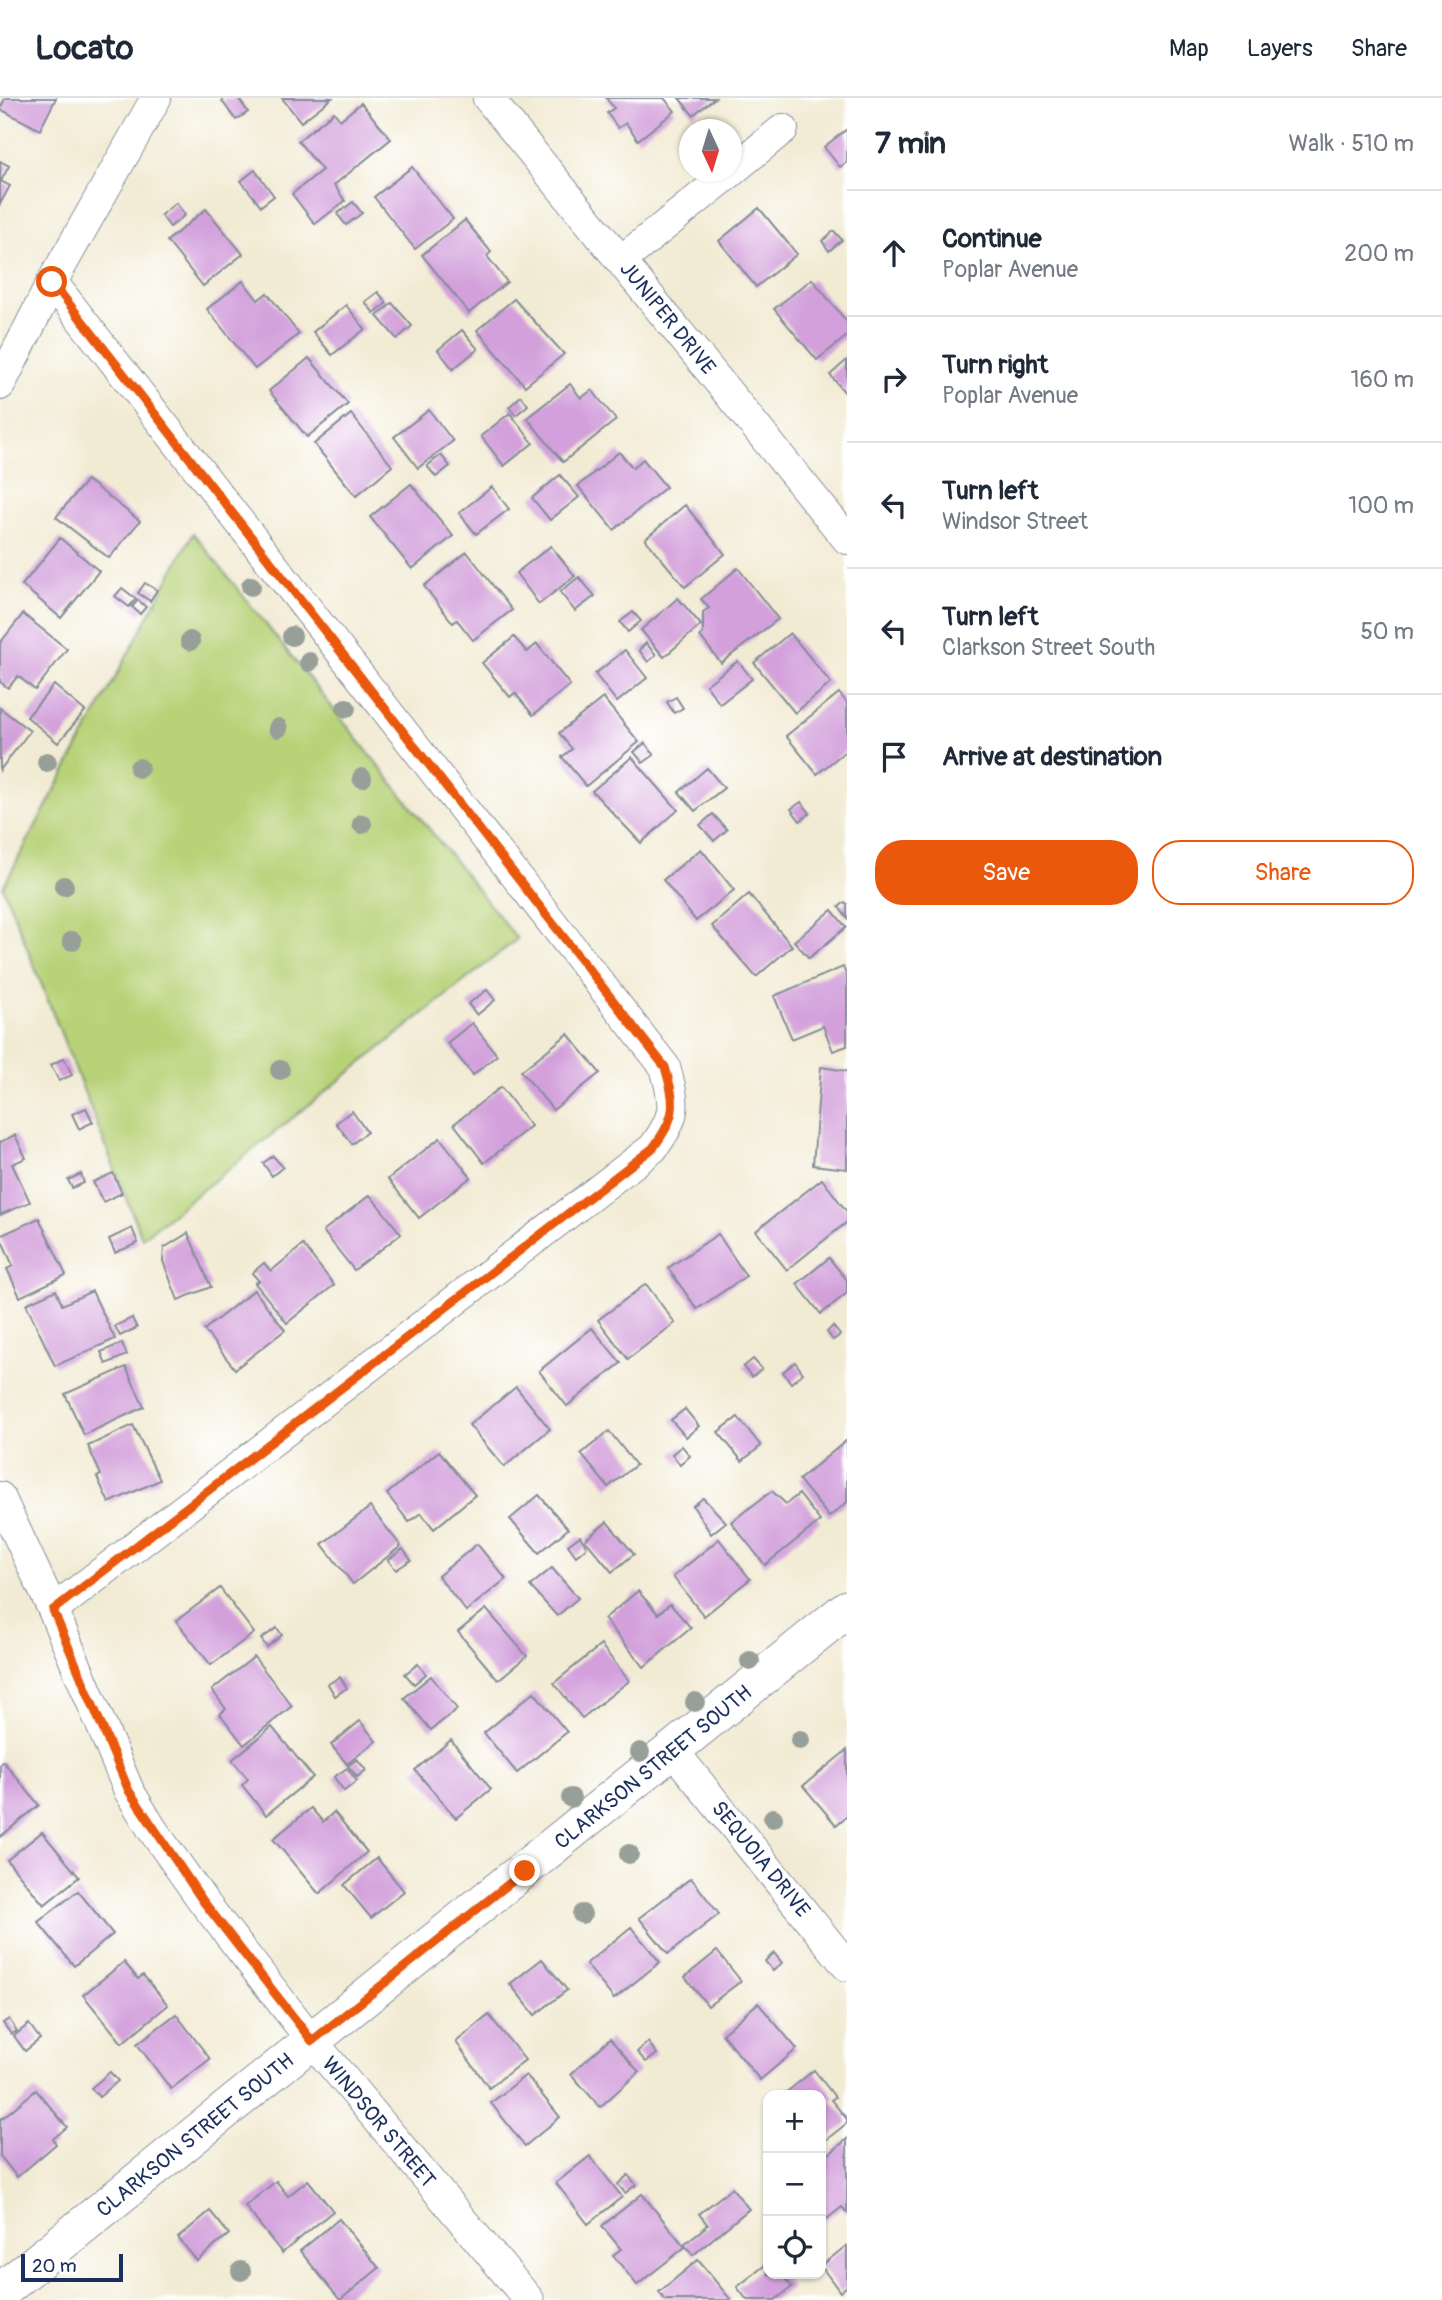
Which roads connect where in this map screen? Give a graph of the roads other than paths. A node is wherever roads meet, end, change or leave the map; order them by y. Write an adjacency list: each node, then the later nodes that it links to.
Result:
1 (156, 98): 7 (street)
2 (488, 98): 6 (street, JUNIPER DRIVE)
3 (783, 129): 4 (street)
4 (742, 162)
5 (718, 182): 6 (street)
6 (622, 260): 9 (street, JUNIPER DRIVE)
7 (52, 282): 8 (street); 12 (street)
8 (0, 385)
9 (847, 539)
10 (0, 1497): 12 (street, WINDSOR STREET)
11 (847, 1609): 13 (street, CLARKSON STREET SOUTH)
12 (53, 1610): 15 (street, WINDSOR STREET)
13 (674, 1752): 14 (street, SEQUOIA DRIVE); 15 (street, CLARKSON STREET SOUTH)
14 (847, 1966)
15 (312, 2041): 16 (street, CLARKSON STREET SOUTH); 17 (street, WINDSOR STREET)
16 (0, 2292)
17 (528, 2300)

